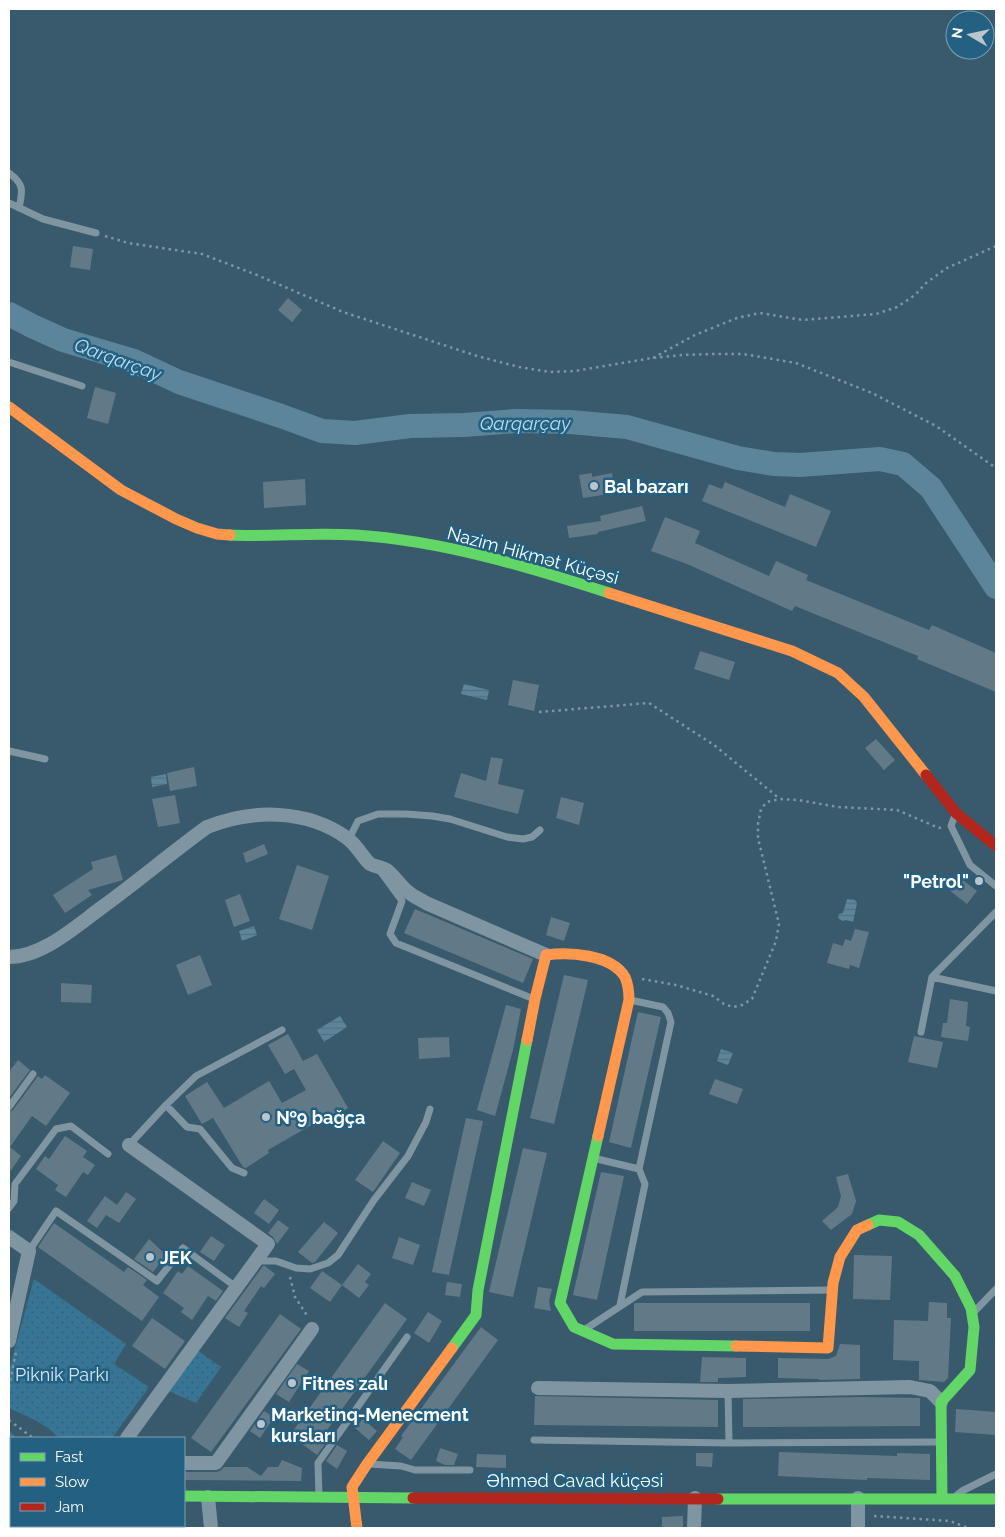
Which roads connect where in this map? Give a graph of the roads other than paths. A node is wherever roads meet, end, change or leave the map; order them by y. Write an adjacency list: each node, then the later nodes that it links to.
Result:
1 (9, 172): 3 (lane)
2 (9, 203): 3 (lane)
3 (19, 208): 4 (lane)
4 (96, 233)
5 (9, 362): 6 (lane)
6 (82, 386)
7 (9, 407): 10 (street, Nazim Hikmət Küçəsi)
8 (9, 751): 9 (lane)
9 (44, 758)
10 (956, 812): 13 (street, Nazim Hikmət Küçəsi); 14 (lane)
11 (540, 830): 12 (lane)
12 (349, 839): 15 (street); 18 (street)
13 (996, 846)
14 (996, 886)
15 (405, 897): 17 (street); 21 (lane)
16 (996, 912): 19 (lane)
17 (546, 955): 21 (street); 22 (street)
18 (9, 958)
19 (932, 978): 20 (lane); 24 (lane)
20 (996, 991)
21 (535, 999): 55 (street)
22 (629, 1000): 31 (street); 32 (lane)
23 (282, 1030): 26 (lane)
24 (921, 1032)
25 (33, 1074): 27 (lane)
26 (166, 1105): 29 (lane); 33 (lane)
27 (9, 1107)
28 (430, 1109): 37 (lane)
29 (129, 1145): 37 (street)
30 (108, 1154): 34 (lane)
31 (593, 1158): 32 (lane); 44 (street)
32 (639, 1169): 41 (lane)
33 (244, 1173)
34 (9, 1208)
35 (9, 1237): 36 (street)
36 (29, 1251): 38 (lane); 46 (street)
37 (255, 1261): 38 (street)
38 (236, 1287): 50 (street)
39 (996, 1289): 42 (lane)
40 (832, 1290): 41 (lane); 42 (street); 44 (street)
41 (620, 1305): 44 (lane)
42 (972, 1314): 49 (street)
43 (312, 1329): 54 (street)
44 (582, 1330)
45 (407, 1337): 60 (lane)
46 (9, 1341)
47 (538, 1388): 48 (street)
48 (728, 1390): 49 (street); 53 (lane)
49 (941, 1402): 52 (street)
50 (128, 1437)
51 (534, 1440): 53 (lane)
52 (940, 1442): 53 (lane); 64 (street)
53 (728, 1443)
54 (185, 1463)
55 (367, 1464): 56 (lane); 61 (street)
56 (470, 1470)
57 (996, 1474): 64 (lane)
58 (185, 1496): 59 (street, Əhməd Cavad küçəsi)
59 (208, 1497): 60 (street, Əhməd Cavad küçəsi); 68 (street)
60 (319, 1497): 61 (street, Əhməd Cavad küçəsi)
61 (352, 1498): 62 (street, Əhməd Cavad küçəsi); 69 (street)
62 (695, 1498): 63 (street, Əhməd Cavad küçəsi); 70 (street)
63 (858, 1498): 64 (street, Əhməd Cavad küçəsi); 71 (street)
64 (947, 1499): 65 (street, Əhməd Cavad küçəsi)
65 (966, 1499): 66 (street, Əhməd Cavad küçəsi); 67 (street)
66 (996, 1499)
67 (996, 1511)
68 (211, 1528)
69 (358, 1528)
70 (694, 1528)
71 (858, 1528)

